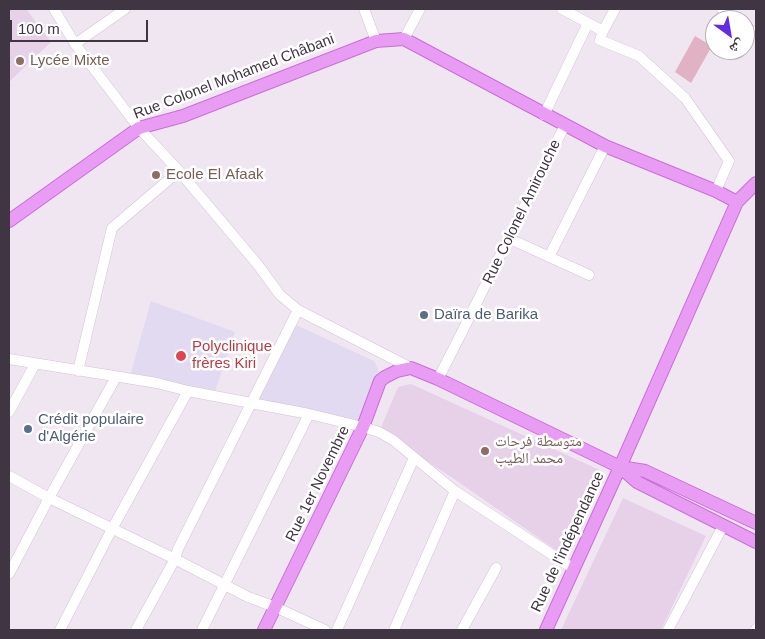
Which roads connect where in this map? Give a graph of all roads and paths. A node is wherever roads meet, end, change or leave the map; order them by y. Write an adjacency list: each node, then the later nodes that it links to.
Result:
1 (125, 9): 11 (street)
2 (364, 9): 10 (street)
3 (420, 9): 9 (street)
4 (562, 9): 7 (street)
5 (615, 9): 8 (street)
6 (53, 10): 11 (street)
7 (588, 23): 8 (street); 12 (street)
8 (603, 31): 18 (street)
9 (404, 39): 10 (main road, Rue Colonel Mohamed Châbani); 12 (main road)
10 (376, 41): 14 (main road, Rue Colonel Mohamed Châbani)
11 (75, 44): 14 (street)
12 (544, 115): 13 (main road)
13 (565, 125): 15 (main road); 21 (street, Rue Colonel Amirouche)
14 (139, 128): 16 (street); 20 (main road, Rue Colonel Mohamed Châbani)
15 (605, 146): 18 (main road); 22 (street)
16 (180, 171): 24 (street); 28 (street)
17 (756, 183): 19 (main road)
18 (716, 191): 19 (main road)
19 (737, 202): 37 (main road, Rue de l'indépendance)
20 (9, 222)
21 (508, 238): 22 (street); 30 (street, Rue Colonel Amirouche)
22 (549, 257): 23 (street)
23 (590, 275)
24 (298, 310): 27 (street); 32 (street)
25 (9, 359): 26 (street)
26 (35, 364): 28 (street); 33 (street)
27 (411, 368): 30 (main road); 35 (main road, Rue 1er Novembre)
28 (78, 371): 29 (street)
29 (116, 377): 31 (street); 40 (street)
30 (438, 379): 37 (main road)
31 (188, 391): 32 (street); 43 (street)
32 (251, 404): 34 (street); 45 (street)
33 (9, 412)
34 (310, 414): 35 (street); 49 (street)
35 (363, 427): 36 (street); 50 (main road, Rue 1er Novembre)
36 (414, 458): 39 (street); 56 (street)
37 (620, 467): 41 (main road); 42 (main road); 47 (main road, Rue de l'indépendance)
38 (9, 476): 40 (street)
39 (455, 491): 47 (street); 57 (street)
40 (49, 498): 43 (street); 48 (street)
41 (756, 523)
42 (723, 526): 44 (main road); 60 (street)
43 (112, 530): 45 (street); 51 (street)
44 (756, 542)
45 (175, 559): 49 (street); 52 (street)
46 (496, 568): 58 (street)
47 (574, 570): 59 (main road, Rue de l'indépendance)
48 (9, 574)
49 (225, 584): 50 (street); 53 (street)
50 (275, 607): 54 (main road, Rue 1er Novembre); 55 (street)
51 (60, 630)
52 (136, 630)
53 (202, 630)
54 (264, 630)
55 (325, 630)
56 (337, 630)
57 (394, 630)
58 (462, 630)
59 (546, 630)
60 (668, 630)

